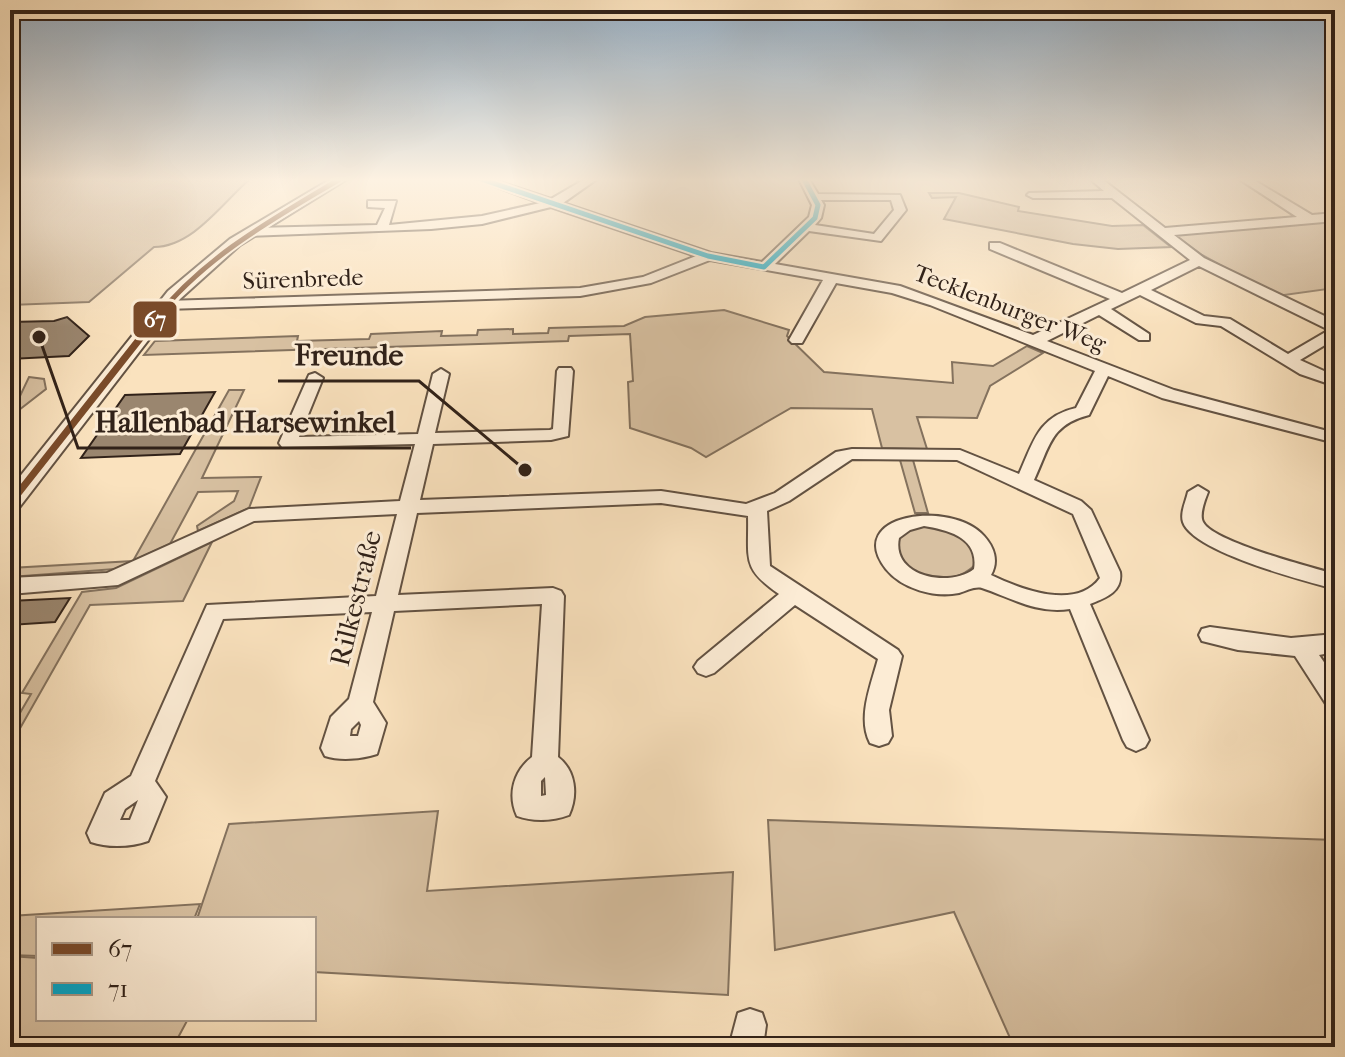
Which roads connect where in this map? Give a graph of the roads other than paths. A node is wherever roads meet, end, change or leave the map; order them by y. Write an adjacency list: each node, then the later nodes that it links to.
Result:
1 (256, 228): 9 (street)
2 (347, 228): 9 (street)
3 (627, 228): 12 (street, Tecklenburger Weg)
4 (806, 228): 14 (street)
5 (815, 228): 6 (street)
6 (885, 228)
7 (1155, 228): 10 (street)
8 (1201, 228): 10 (street)
9 (250, 232): 18 (street)
10 (1159, 232): 13 (street)
11 (995, 246): 17 (street)
12 (708, 256): 14 (street, Tecklenburger Weg); 18 (street, Sürenbrede)
13 (1199, 261): 16 (street); 20 (street)
14 (764, 267): 15 (street, Tecklenburger Weg)
15 (832, 277): 23 (street); 24 (street, Tecklenburger Weg)
16 (1139, 289): 17 (street); 25 (street)
17 (1121, 298): 19 (street)
18 (165, 305): 35 (street)
19 (1100, 309): 22 (street); 24 (street)
20 (1335, 327)
21 (1335, 333): 25 (street)
22 (1144, 337)
23 (797, 340)
24 (1032, 342): 26 (street, Tecklenburger Weg)
25 (1289, 360): 30 (street)
26 (1103, 370): 31 (street, Tecklenburger Weg); 33 (street)
27 (565, 371): 32 (street)
28 (441, 374): 32 (street, Rilkestraße)
29 (315, 378): 32 (street)
30 (1335, 381)
31 (1335, 438)
32 (425, 440): 36 (street, Rilkestraße)
33 (1024, 482): 37 (street); 43 (street)
34 (1198, 492): 39 (street)
35 (10, 504)
36 (408, 507): 37 (street); 40 (street); 42 (street, Rilkestraße)
37 (757, 509): 41 (street)
38 (978, 577): 38 (street); 43 (street)
39 (1335, 582)
40 (10, 586)
41 (794, 594): 47 (street); 50 (street)
42 (385, 603): 49 (street, Rilkestraße); 52 (street); 53 (street)
43 (1078, 603): 51 (street)
44 (1210, 635): 46 (street)
45 (1335, 643): 46 (street)
46 (1302, 648): 48 (street)
47 (706, 667)
48 (1335, 697)
49 (360, 704)
50 (879, 736)
51 (1136, 740)
52 (545, 762)
53 (141, 784)

